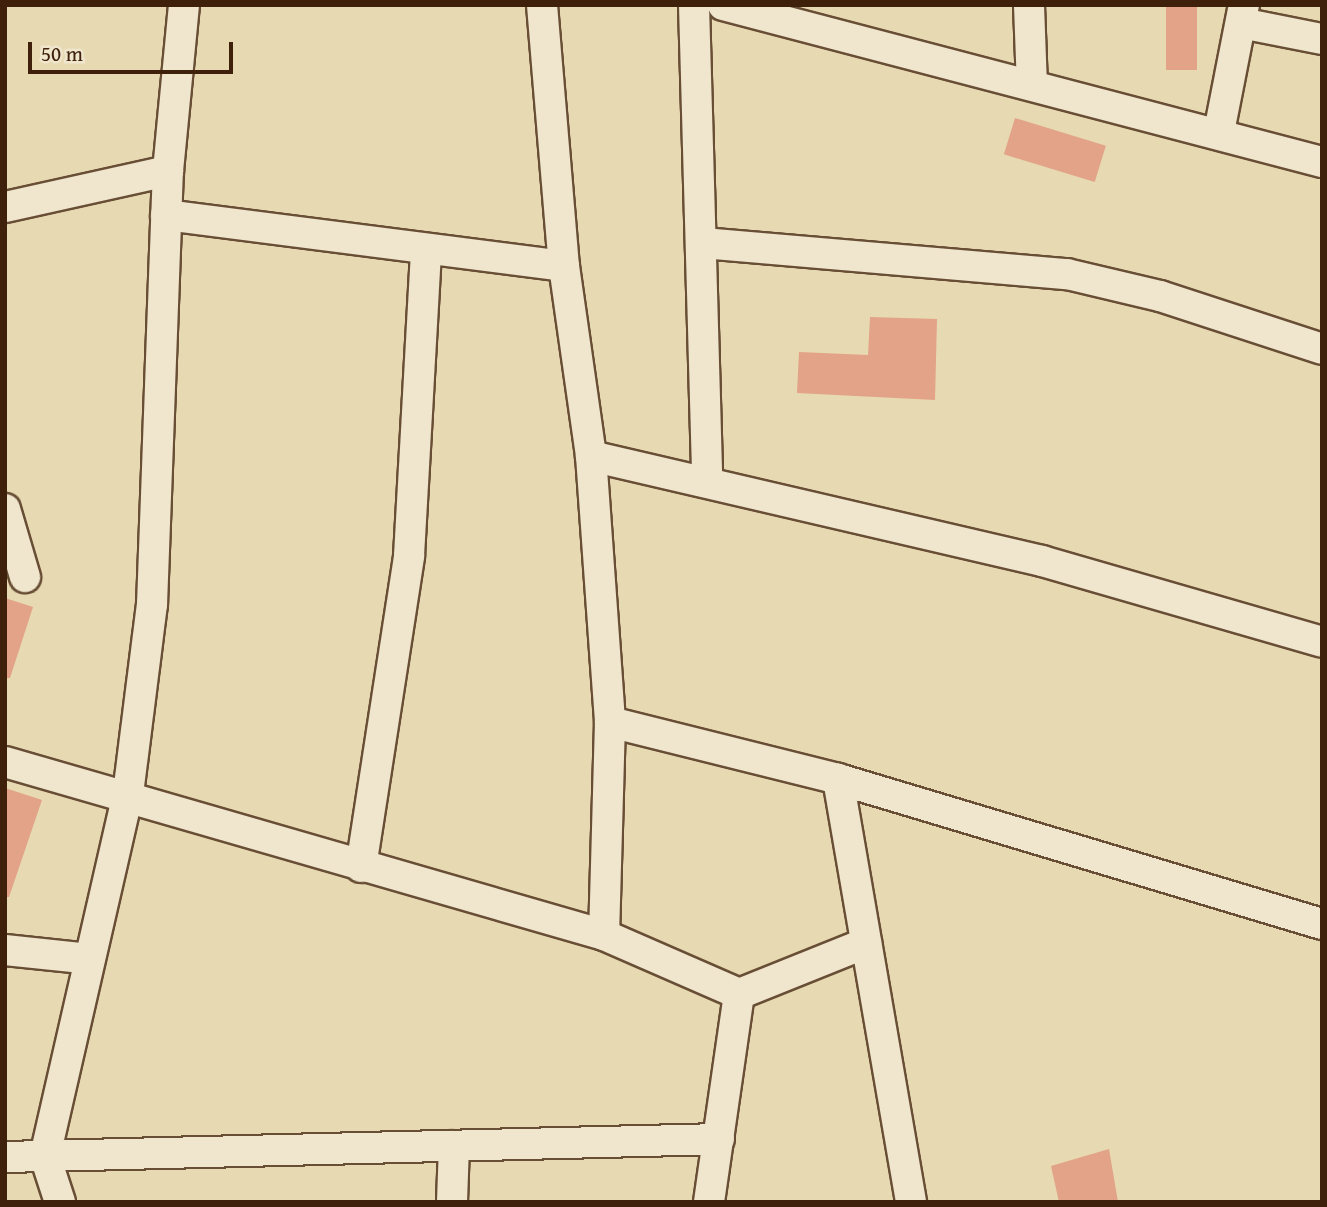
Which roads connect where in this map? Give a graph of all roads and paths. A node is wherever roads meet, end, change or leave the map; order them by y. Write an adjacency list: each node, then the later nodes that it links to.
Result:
1 (184, 5): 11 (street)
2 (542, 5): 16 (street)
3 (694, 5): 14 (street)
4 (723, 5): 8 (street)
5 (1029, 5): 8 (street)
6 (1242, 14): 7 (street); 9 (street)
7 (1322, 39)
8 (1032, 85): 9 (street)
9 (1219, 132): 10 (street)
10 (1322, 162)
11 (168, 171): 12 (street); 13 (street)
12 (5, 208)
13 (166, 215): 15 (street); 26 (street)
14 (703, 243): 17 (street); 19 (street)
15 (426, 250): 16 (street); 27 (street)
16 (564, 266): 18 (street)
17 (1322, 349)
18 (592, 456): 19 (street); 23 (street)
19 (707, 482): 22 (street)
20 (5, 509): 21 (street)
21 (24, 577)
22 (1322, 642)
23 (610, 722): 25 (street); 29 (street)
24 (5, 762): 26 (street)
25 (838, 779): 28 (street); 30 (street)
26 (128, 794): 27 (street); 32 (street)
27 (361, 867): 29 (street)
28 (1322, 924)
29 (604, 935): 33 (street)
30 (866, 943): 33 (street); 41 (street)
31 (5, 950): 32 (street)
32 (90, 960): 36 (street)
33 (739, 995): 34 (street)
34 (719, 1139): 35 (street); 40 (street)
35 (453, 1146): 36 (street); 39 (street)
36 (45, 1156): 37 (street); 38 (street)
37 (5, 1157)
38 (60, 1202)
39 (452, 1202)
40 (709, 1202)
41 (911, 1202)

